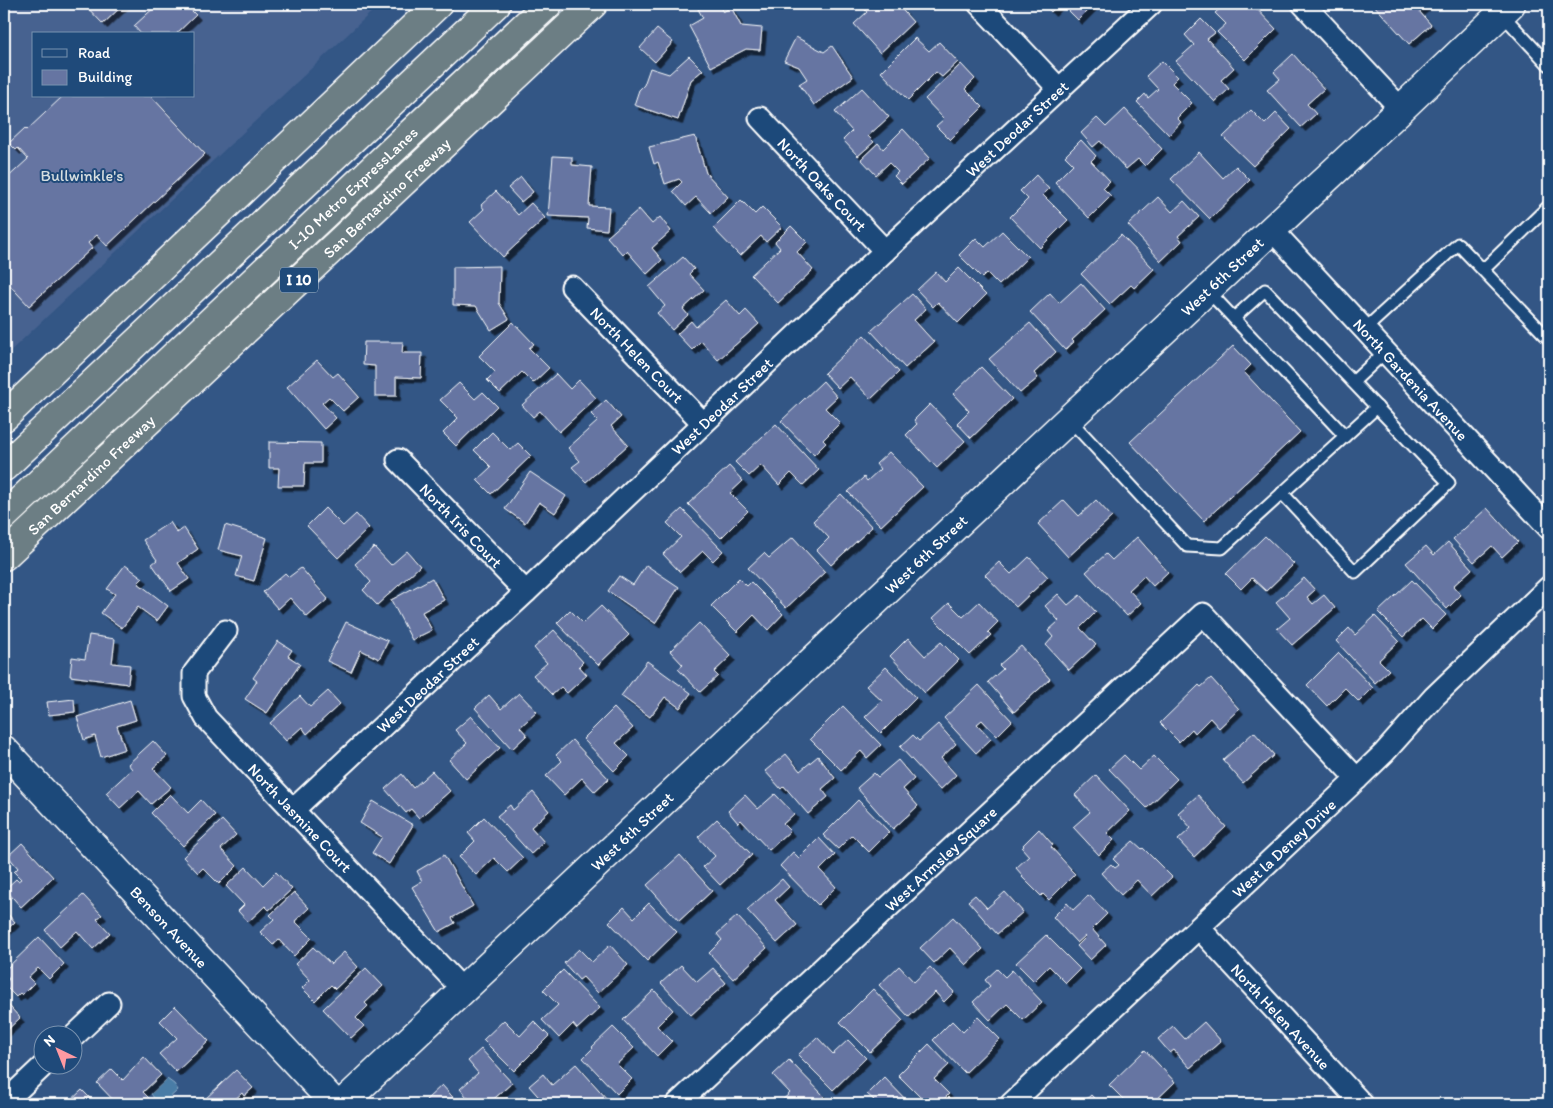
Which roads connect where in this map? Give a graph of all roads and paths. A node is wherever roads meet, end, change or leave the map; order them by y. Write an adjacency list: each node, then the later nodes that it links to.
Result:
1 (438, 4): 25 (highway)
2 (496, 4): 30 (highway)
3 (548, 4): 32 (highway, I-10 Metro ExpressLanes)
4 (593, 4): 34 (highway, San Bernardino Freeway / I 10)
5 (979, 4): 10 (street)
6 (1151, 4): 10 (street, West Deodar Street)
7 (1303, 4): 11 (street)
8 (1506, 9): 9 (lane); 11 (street, West 6th Street)
9 (1549, 65)
10 (1060, 90): 15 (street, West Deodar Street)
11 (1401, 109): 14 (street, West 6th Street)
12 (760, 118): 15 (street, North Oaks Court)
13 (1549, 206): 16 (lane)
14 (1272, 230): 18 (street, West 6th Street); 20 (street, North Gardenia Avenue)
15 (885, 251): 27 (street, West Deodar Street)
16 (1483, 270): 20 (lane); 21 (lane)
17 (572, 287): 27 (street, North Helen Court)
18 (1207, 290): 19 (lane); 26 (street, West 6th Street)
19 (1234, 318): 23 (lane); 28 (lane)
20 (1364, 330): 22 (street, North Gardenia Avenue)
21 (1549, 339)
22 (1385, 352): 23 (lane); 33 (street, North Gardenia Avenue)
23 (1354, 382): 24 (lane)
24 (1377, 406): 28 (lane); 31 (lane)
25 (4, 417)
26 (1069, 419): 31 (lane); 42 (street, West 6th Street)
27 (703, 423): 36 (street, West Deodar Street)
28 (1345, 436): 31 (lane)
29 (398, 460): 36 (street, North Iris Court)
30 (4, 467)
31 (1282, 493)
32 (4, 516)
33 (1549, 528)
34 (4, 556)
35 (1549, 587): 39 (street, West la Deney Drive)
36 (526, 592): 40 (street, West Deodar Street)
37 (226, 631): 40 (street, North Jasmine Court)
38 (4, 750): 47 (street, Benson Avenue)
39 (1357, 779): 41 (street, West la Deney Drive); 49 (street, West Armsley Square)
40 (293, 810): 42 (street, North Jasmine Court)
41 (1200, 929): 50 (street, West la Deney Drive); 51 (street, North Helen Avenue)
42 (463, 990): 48 (street, West 6th Street)
43 (109, 1003): 44 (street)
44 (82, 1029)
45 (32, 1076): 46 (street)
46 (4, 1103)
47 (335, 1104)
48 (342, 1104)
49 (678, 1104)
50 (1011, 1104)
51 (1362, 1104)

